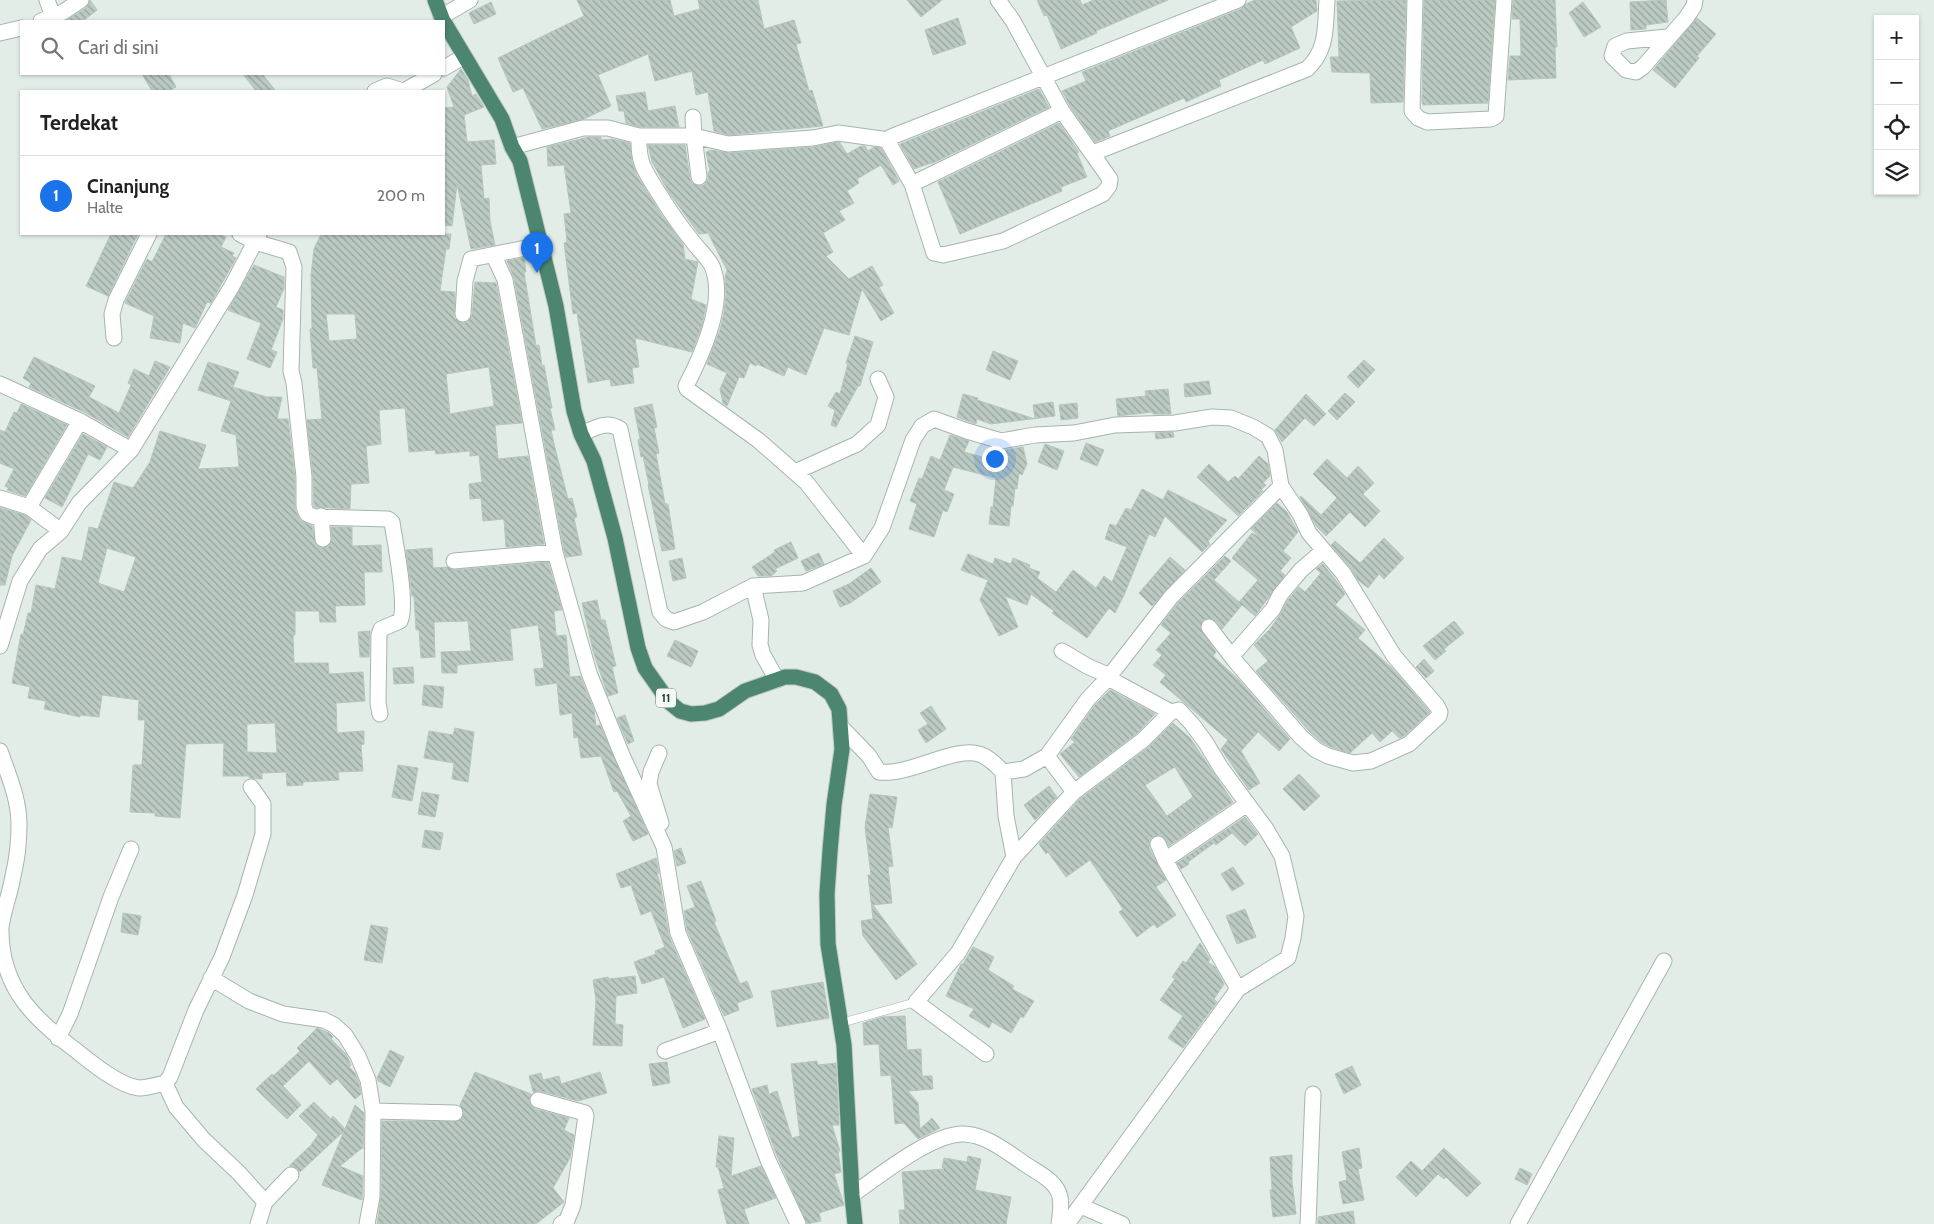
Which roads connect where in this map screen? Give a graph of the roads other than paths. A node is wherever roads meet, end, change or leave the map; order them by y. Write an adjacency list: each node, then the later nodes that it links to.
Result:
1 (47, 0): 11 (street)
2 (81, 0): 11 (street)
3 (435, 0): 12 (highway, 11)
4 (470, 0): 12 (street)
5 (998, 0): 20 (street)
6 (1238, 0): 20 (street)
7 (1327, 0): 30 (street)
8 (1416, 0): 9 (street)
9 (1504, 0)
10 (1696, 0): 16 (street)
11 (47, 18)
12 (443, 20)
13 (445, 24): 17 (highway, 11)
14 (20, 28): 15 (street)
15 (0, 34)
16 (1667, 37)
17 (463, 56): 18 (street); 29 (highway, 11)
18 (445, 67)
19 (432, 75): 23 (street)
20 (1043, 76): 24 (street); 28 (street)
21 (377, 90): 22 (street)
22 (400, 90)
23 (405, 90)
24 (1062, 111): 30 (street); 32 (street)
25 (693, 117): 27 (street)
26 (639, 136): 27 (street); 29 (street); 45 (street)
27 (694, 136): 28 (street); 31 (street)
28 (889, 140): 32 (street)
29 (512, 147): 36 (highway, 11)
30 (1093, 153): 32 (street)
31 (699, 177)
32 (912, 184)
33 (148, 235): 39 (street)
34 (244, 235): 35 (street)
35 (257, 238): 44 (street); 49 (street)
36 (541, 245): 37 (street); 43 (highway, 11)
37 (494, 256): 38 (street); 53 (street)
38 (463, 314)
39 (114, 338)
40 (878, 379): 45 (street)
41 (0, 384): 42 (street)
42 (80, 422): 44 (street); 48 (street)
43 (581, 434): 56 (street); 62 (highway, 11)
44 (131, 450): 50 (street)
45 (794, 472): 54 (street)
46 (1281, 486): 52 (street); 54 (street); 61 (street)
47 (0, 498): 48 (street)
48 (28, 507): 50 (street)
49 (321, 516): 51 (street); 64 (street)
50 (61, 531): 58 (street)
51 (322, 539)
52 (1323, 551): 60 (street); 60 (street)
53 (555, 552): 55 (street); 74 (street)
54 (864, 556): 56 (street)
55 (454, 561)
56 (752, 586): 62 (street)
57 (1209, 627): 60 (street)
58 (0, 646)
59 (1062, 651): 61 (street)
60 (1232, 656)
61 (1109, 677): 63 (street); 68 (street)
62 (777, 680): 65 (highway, 11)
63 (1171, 712): 71 (street); 72 (street)
64 (380, 714)
65 (842, 728): 69 (street); 83 (highway, 11)
66 (0, 751): 78 (street)
67 (659, 753): 74 (street)
68 (1047, 756): 69 (street); 71 (street)
69 (1003, 772): 76 (street)
70 (250, 787): 80 (street)
71 (1074, 792): 76 (street)
72 (1247, 804): 77 (street); 81 (street)
73 (1158, 844): 77 (street)
74 (664, 847): 84 (street)
75 (131, 849): 85 (street)
76 (1014, 857): 82 (street)
77 (1165, 860): 81 (street)
78 (0, 928): 85 (street)
79 (1664, 961): 106 (street)
80 (211, 978): 88 (street); 91 (street)
81 (1238, 989): 96 (street)
82 (916, 1002): 83 (lane); 87 (street)
83 (841, 1023): 94 (highway, 11)
84 (720, 1031): 86 (street); 100 (street)
85 (58, 1038): 88 (street)
86 (665, 1051)
87 (986, 1054)
88 (165, 1083): 95 (street)
89 (1313, 1094): 105 (street)
90 (538, 1100): 99 (street)
91 (373, 1112): 92 (street); 98 (street)
92 (455, 1113)
93 (292, 1174): 95 (street)
94 (852, 1195): 101 (highway, 11); 102 (street)
95 (265, 1202): 97 (street)
96 (1082, 1206): 103 (street); 104 (street)
97 (258, 1224)
98 (367, 1224)
99 (561, 1224)
100 (798, 1224)
101 (855, 1224)
102 (1060, 1224)
103 (1067, 1224)
104 (1122, 1224)
105 (1308, 1224)
106 (1518, 1224)

